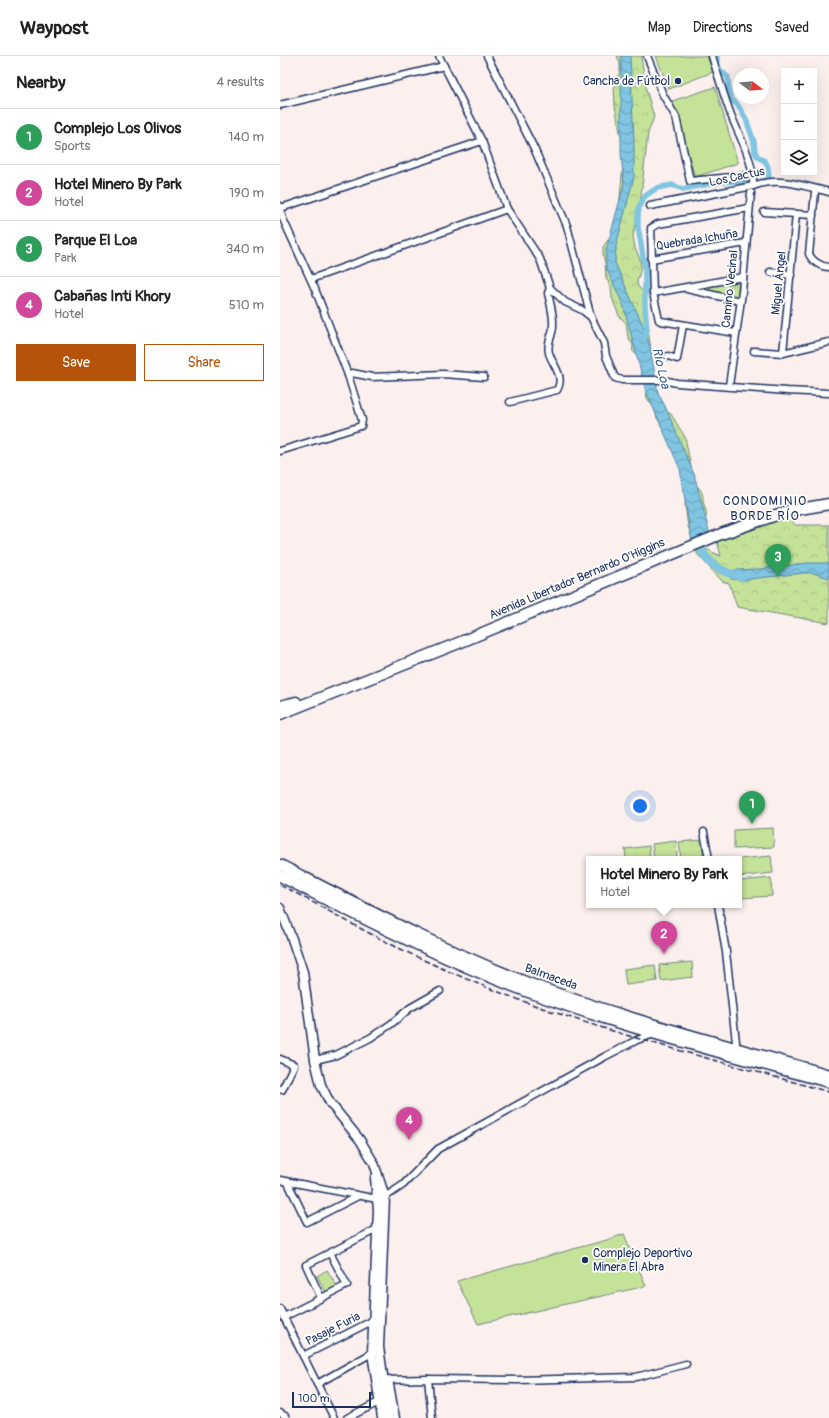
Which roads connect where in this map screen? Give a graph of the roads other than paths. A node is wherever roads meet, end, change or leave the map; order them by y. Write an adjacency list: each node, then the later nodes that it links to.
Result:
1 (438, 56): 5 (street)
2 (486, 56): 30 (street)
3 (646, 56): 8 (street)
4 (712, 56): 8 (street)
5 (444, 66): 6 (street); 7 (street)
6 (280, 105)
7 (482, 141): 13 (street); 15 (street)
8 (753, 175): 9 (street, Camino Vecinal)
9 (752, 190): 11 (street, Los Cactus); 12 (street, Los Cactus); 14 (street, Camino Vecinal)
10 (815, 192): 18 (street)
11 (829, 192)
12 (650, 206)
13 (280, 207): 25 (street)
14 (749, 208): 19 (street, Camino Vecinal); 20 (street)
15 (507, 209): 25 (street); 26 (street)
16 (764, 212): 17 (street)
17 (796, 214): 18 (street); 23 (street, Miguel Ángel)
18 (813, 215): 21 (street)
19 (746, 243): 20 (street, Quebrada Ichuña); 24 (street, Camino Vecinal)
20 (651, 259): 28 (street)
21 (829, 267)
22 (770, 272): 23 (street)
23 (791, 275): 35 (street, Miguel Ángel)
24 (743, 277): 27 (street); 29 (street, Camino Vecinal)
25 (311, 279): 37 (street)
26 (550, 288): 30 (street); 41 (street)
27 (684, 289): 28 (street); 29 (street)
28 (653, 293): 31 (street)
29 (740, 301): 32 (street, Camino Vecinal)
30 (592, 317): 39 (street)
31 (683, 325): 32 (street); 36 (street)
32 (736, 333): 39 (street, Camino Vecinal)
33 (829, 342): 35 (street)
34 (754, 351): 35 (street)
35 (783, 353)
36 (668, 356)
37 (348, 374): 38 (street); 42 (street)
38 (484, 377)
39 (729, 386): 40 (street)
40 (829, 393)
41 (510, 402)
42 (280, 451)
43 (829, 504): 44 (main road, Avenida Libertador Bernardo O'Higgins)
44 (339, 690): 45 (main road, Avenida Libertador Bernardo O'Higgins); 46 (main road, Avenida Libertador Bernardo O'Higgins)
45 (280, 706)
46 (280, 714)
47 (704, 832): 48 (street)
48 (709, 856)
49 (280, 865): 55 (main road, Balmaceda)
50 (280, 876): 54 (main road, Balmaceda)
51 (280, 908): 59 (street)
52 (719, 908): 57 (street)
53 (440, 991): 59 (street)
54 (630, 1027): 55 (main road, Balmaceda); 56 (street)
55 (656, 1030): 56 (street); 57 (main road, Balmaceda); 61 (main road, Balmaceda)
56 (633, 1042): 65 (street)
57 (735, 1048): 60 (main road, Balmaceda)
58 (280, 1059): 62 (street)
59 (315, 1060): 65 (street)
60 (829, 1075)
61 (829, 1082)
62 (280, 1089)
63 (282, 1181): 64 (street); 64 (street)
64 (358, 1196): 65 (street)
65 (381, 1198): 66 (street); 76 (street)
66 (377, 1230): 67 (street); 71 (street)
67 (330, 1253): 68 (street); 68 (street)
68 (320, 1298): 70 (street)
69 (280, 1309): 70 (street)
70 (284, 1317): 73 (street)
71 (372, 1321): 72 (street); 73 (street, Pasaje Furia)
72 (372, 1353): 77 (street); 78 (street)
73 (304, 1356): 77 (street)
74 (686, 1364): 75 (street)
75 (428, 1378): 76 (street); 86 (street)
76 (386, 1380): 78 (street); 85 (street)
77 (317, 1384): 81 (street)
78 (383, 1400): 82 (street); 83 (street); 84 (street)
79 (280, 1413): 80 (street)
80 (286, 1418)
81 (334, 1418)
82 (347, 1418)
83 (382, 1418)
84 (389, 1418)
85 (396, 1418)
86 (432, 1418)

